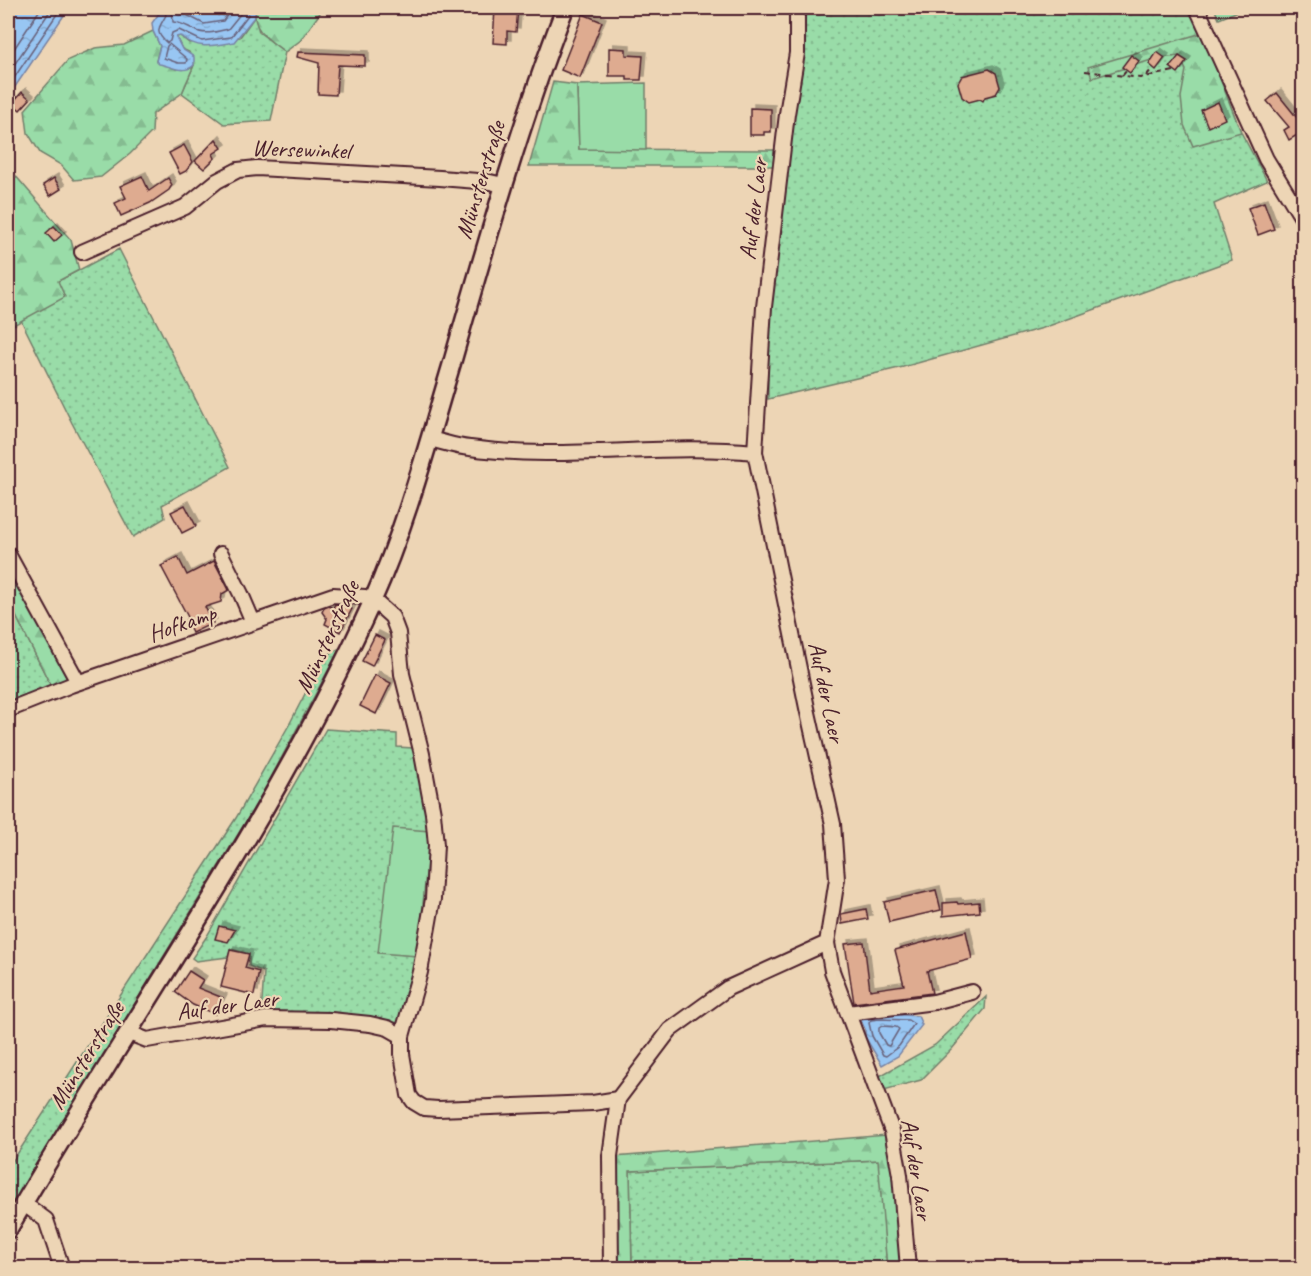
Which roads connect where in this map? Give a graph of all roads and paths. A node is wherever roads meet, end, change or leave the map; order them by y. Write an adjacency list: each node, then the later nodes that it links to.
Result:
1 (565, 8): 10 (main road, Münsterstraße)
2 (797, 8): 14 (street, Auf der Laer)
3 (1197, 8): 11 (street)
4 (1153, 68): 9 (path)
5 (1127, 70): 8 (path)
6 (1174, 70): 9 (path)
7 (1085, 71): 8 (path)
8 (1122, 76): 9 (path)
9 (1146, 76)
10 (503, 185): 12 (street, Wersewinkel); 13 (main road, Münsterstraße)
11 (1304, 221)
12 (82, 252)
13 (430, 439): 14 (street); 17 (main road, Münsterstraße)
14 (755, 452): 21 (street, Auf der Laer)
15 (8, 554): 19 (street)
16 (220, 554): 18 (street)
17 (373, 600): 18 (street, Hofkamp); 24 (main road, Münsterstraße); 25 (street)
18 (253, 622): 19 (street, Hofkamp)
19 (78, 682): 20 (street, Hofkamp)
20 (8, 710)
21 (828, 944): 23 (street, Auf der Laer); 26 (street)
22 (972, 992): 23 (street)
23 (848, 1012): 31 (street, Auf der Laer)
24 (129, 1033): 25 (street, Auf der Laer); 27 (main road, Münsterstraße)
25 (402, 1036): 26 (street)
26 (618, 1099): 30 (street)
27 (23, 1203): 28 (main road, Münsterstraße); 29 (street)
28 (8, 1230)
29 (62, 1269)
30 (611, 1269)
31 (908, 1269)

